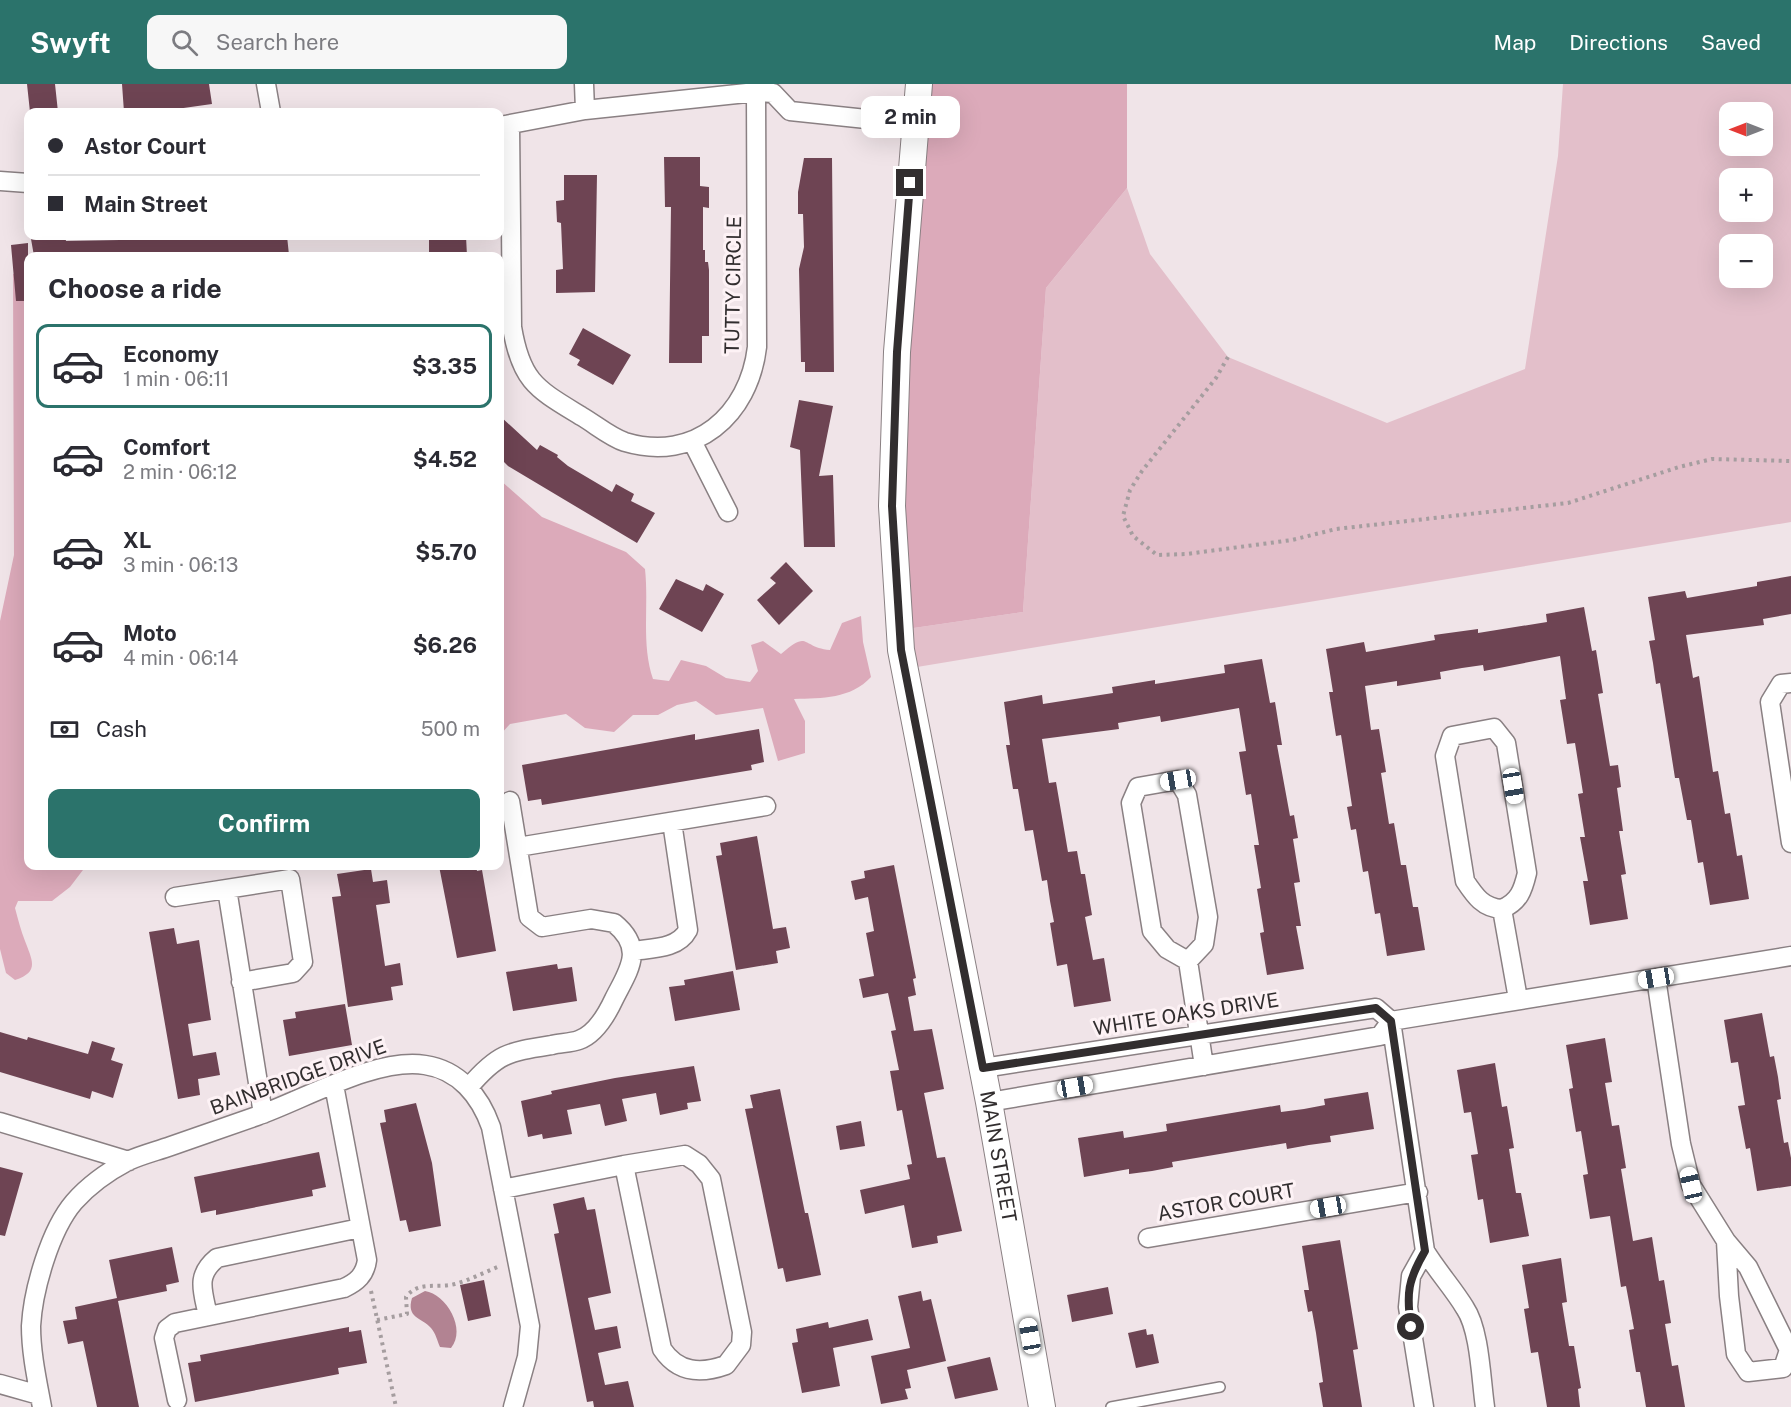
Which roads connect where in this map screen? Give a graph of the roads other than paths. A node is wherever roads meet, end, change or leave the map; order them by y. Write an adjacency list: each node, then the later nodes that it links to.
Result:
1 (266, 84): 5 (street)
2 (584, 84): 6 (street)
3 (919, 84): 7 (main road, MAIN STREET)
4 (758, 89): 6 (street); 7 (street); 11 (street, TUTTY CIRCLE)
5 (271, 108)
6 (585, 110): 8 (street)
7 (914, 124): 31 (main road, MAIN STREET)
8 (505, 125): 11 (street, TUTTY CIRCLE)
9 (0, 181): 10 (street)
10 (24, 183)
11 (692, 441): 12 (street)
12 (728, 512)
13 (1791, 683): 17 (street)
14 (510, 801): 18 (street)
15 (766, 806): 16 (street)
16 (672, 822): 18 (street); 22 (street)
17 (1791, 843)
18 (518, 847): 22 (street)
19 (227, 889): 20 (street); 26 (street); 26 (street)
20 (175, 897)
21 (1502, 909): 21 (street); 27 (street)
22 (632, 951): 33 (street)
23 (1791, 956): 25 (street)
24 (1188, 961): 24 (street); 29 (street)
25 (1656, 978): 27 (street); 43 (street)
26 (242, 982): 35 (street)
27 (1518, 999): 28 (street)
28 (1391, 1021): 29 (street, WHITE OAKS DRIVE); 30 (street); 40 (street)
29 (1199, 1035): 30 (street); 31 (street, WHITE OAKS DRIVE)
30 (1204, 1066): 34 (street)
31 (983, 1068): 34 (main road, MAIN STREET)
32 (334, 1085): 33 (street, BAINBRIDGE DRIVE); 35 (street, BAINBRIDGE DRIVE); 41 (street)
33 (470, 1087): 39 (street, BAINBRIDGE DRIVE)
34 (989, 1102): 51 (main road, MAIN STREET)
35 (263, 1114): 37 (street, BAINBRIDGE DRIVE)
36 (0, 1122): 37 (street)
37 (129, 1161): 49 (street, BAINBRIDGE DRIVE)
38 (624, 1165): 38 (street); 39 (street)
39 (503, 1189): 50 (street, BAINBRIDGE DRIVE)
40 (1418, 1192): 42 (street, ASTOR COURT); 44 (street)
41 (360, 1228): 45 (street); 45 (street)
42 (1148, 1238)
43 (1726, 1241): 43 (street)
44 (1425, 1251): 53 (street); 54 (street)
45 (208, 1316): 48 (street)
46 (0, 1384): 49 (street)
47 (1220, 1387): 52 (lane)
48 (177, 1400)
49 (40, 1401)
50 (513, 1407)
51 (1042, 1407)
52 (1110, 1407)
53 (1425, 1407)
54 (1485, 1407)

